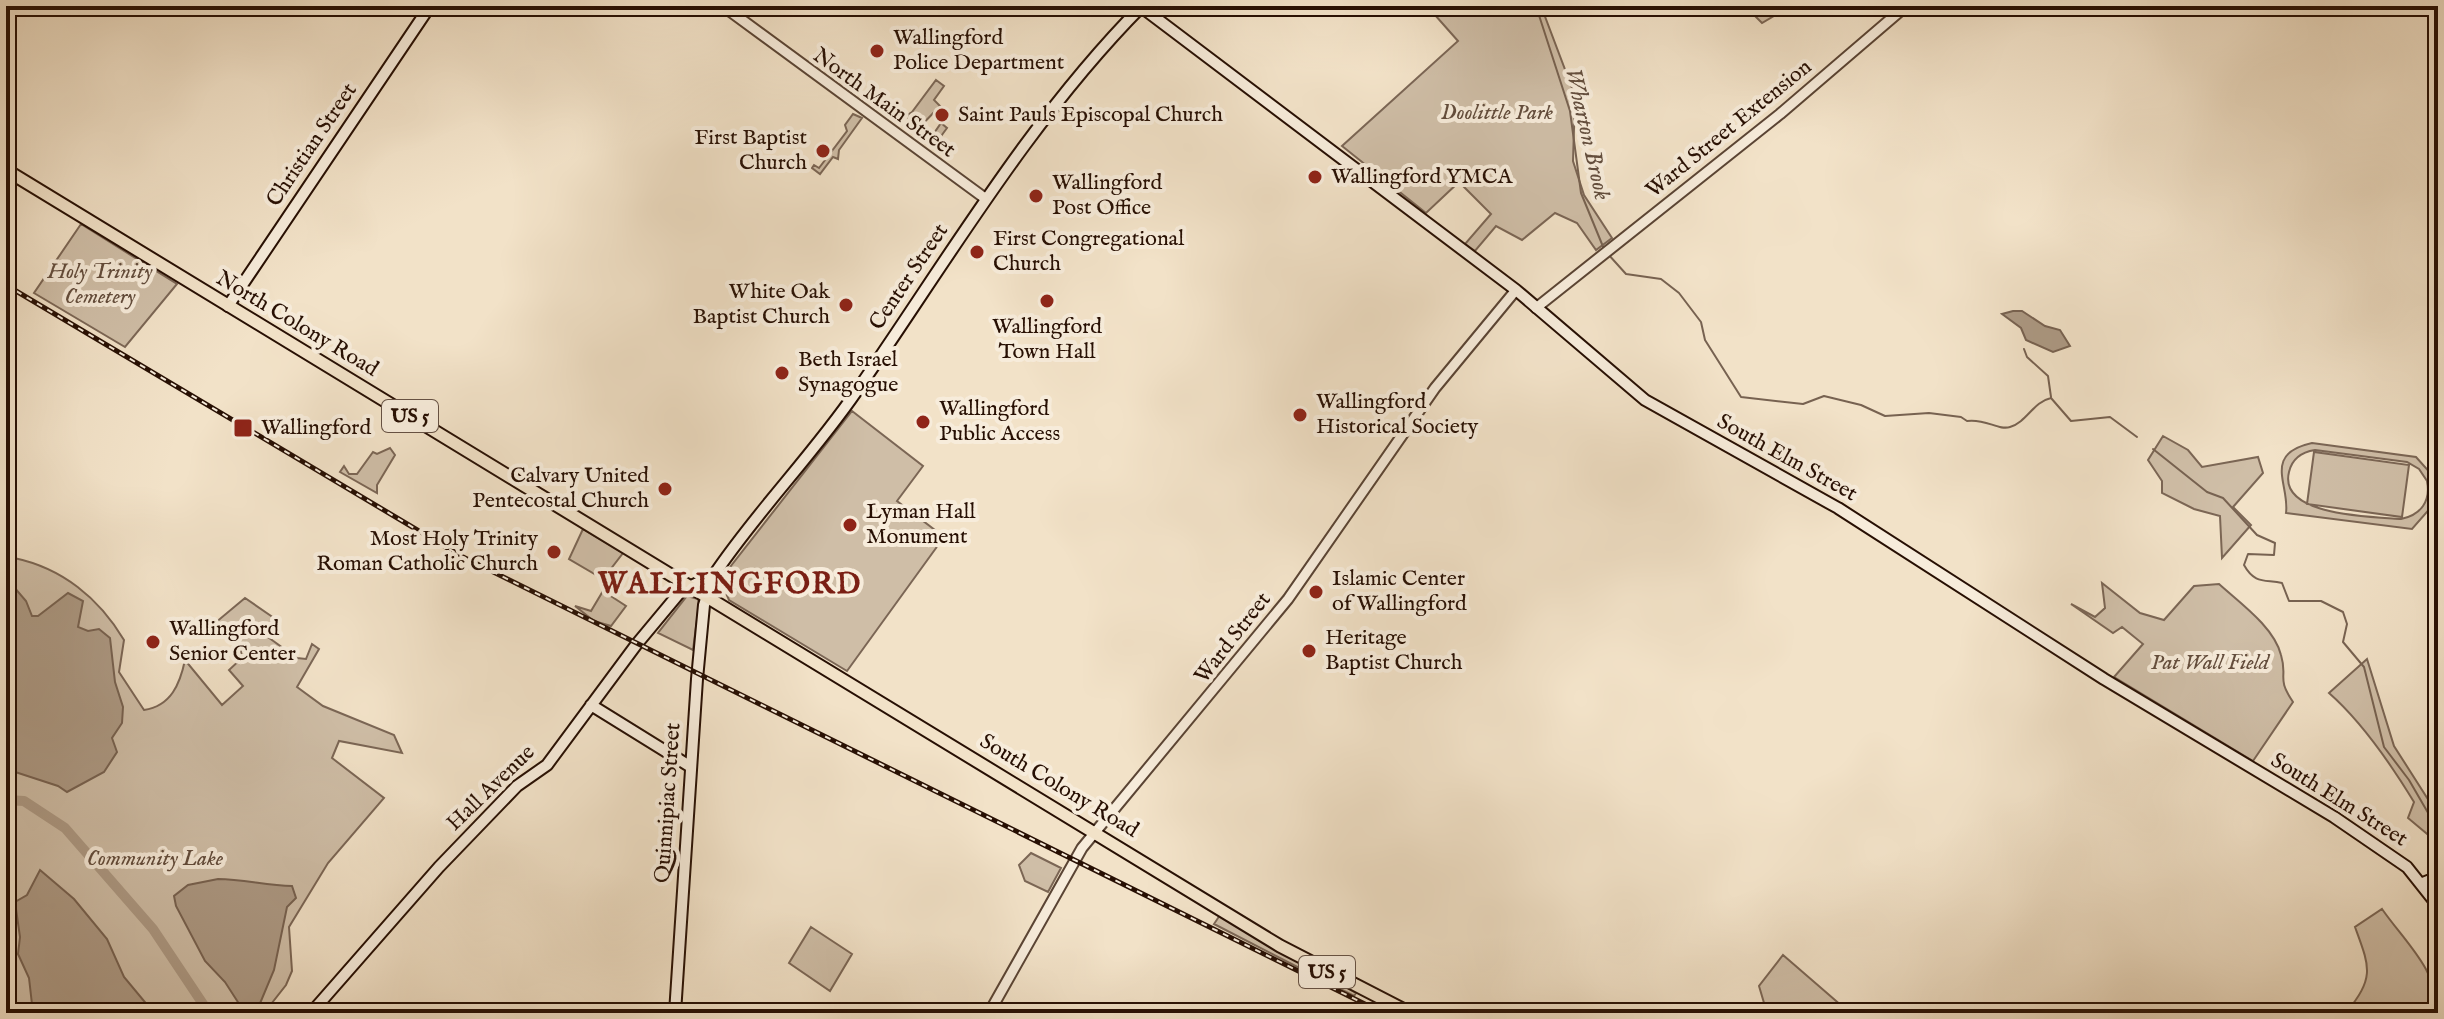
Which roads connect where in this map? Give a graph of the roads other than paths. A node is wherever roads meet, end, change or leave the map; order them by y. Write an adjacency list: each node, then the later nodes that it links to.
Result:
1 (430, 6): 8 (main road, Christian Street)
2 (723, 6): 6 (street, North Main Street)
3 (1141, 6): 6 (main road, Center Street); 7 (main road, South Elm Street)
4 (1906, 6): 9 (street, Ward Street Extension)
5 (6, 170): 8 (main road, North Colony Road / US 5)
6 (986, 199): 10 (main road, Center Street)
7 (1516, 290): 9 (main road, South Elm Street); 15 (street, Ward Street)
8 (228, 306): 11 (main road, North Colony Road / US 5)
9 (1536, 308): 17 (main road, South Elm Street)
10 (714, 575): 11 (main road, Center Street); 12 (main road, Center Street)
11 (690, 587): 12 (main road, South Colony Road / US 5); 13 (main road, Hall Avenue)
12 (706, 597): 14 (main road, Quinnipiac Street); 15 (main road, South Colony Road / US 5)
13 (591, 705): 14 (main road); 19 (main road, Hall Avenue)
14 (691, 767): 20 (main road, Quinnipiac Street)
15 (1095, 832): 21 (street, Ward Street); 22 (main road, South Colony Road / US 5)
16 (2438, 877): 17 (main road)
17 (2423, 883): 18 (main road, South Elm Street)
18 (2438, 905)
19 (311, 1013)
20 (675, 1013)
21 (989, 1013)
22 (1410, 1013)

